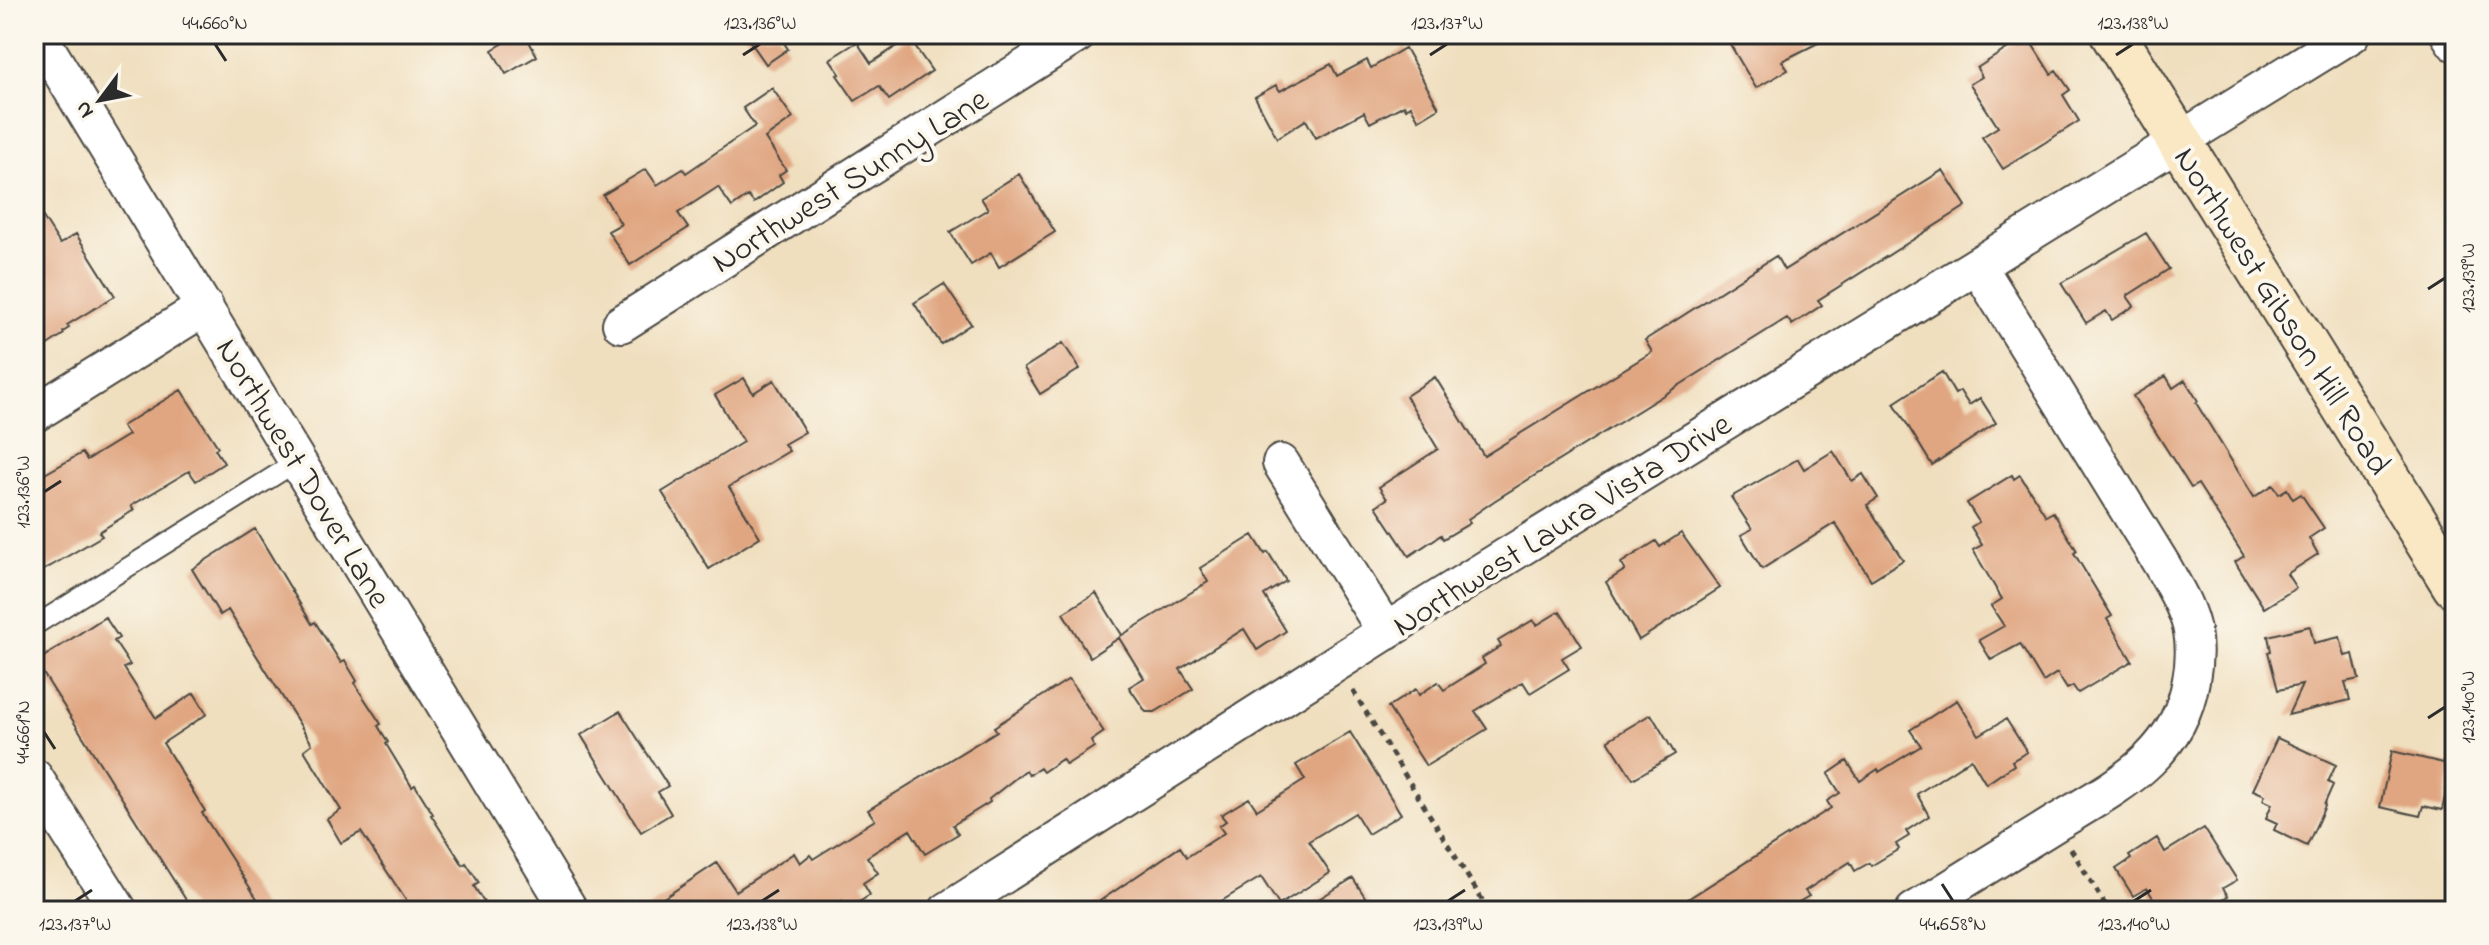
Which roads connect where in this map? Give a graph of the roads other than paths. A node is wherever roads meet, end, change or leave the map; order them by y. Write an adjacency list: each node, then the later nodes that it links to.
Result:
1 (38, 34): 9 (street, Northwest Dover Lane)
2 (2113, 34): 7 (main road, Northwest Gibson Hill Road)
3 (2352, 34): 7 (street, Northwest Laura Vista Drive)
4 (2449, 34): 6 (street)
5 (1066, 37): 10 (street, Northwest Sunny Lane)
6 (2455, 43)
7 (2179, 140): 8 (street, Northwest Laura Vista Drive); 14 (main road, Northwest Gibson Hill Road)
8 (1978, 266): 16 (street, Northwest Laura Vista Drive); 21 (street)
9 (205, 307): 11 (street); 12 (street, Northwest Dover Lane)
10 (621, 324)
11 (34, 414)
12 (298, 461): 15 (lane); 19 (street, Northwest Dover Lane)
13 (1281, 463): 16 (street)
14 (2455, 586)
15 (34, 626)
16 (1386, 632): 20 (street, Northwest Laura Vista Drive)
17 (34, 777): 18 (street)
18 (119, 911)
19 (570, 911)
20 (947, 911)
21 (1914, 911)

